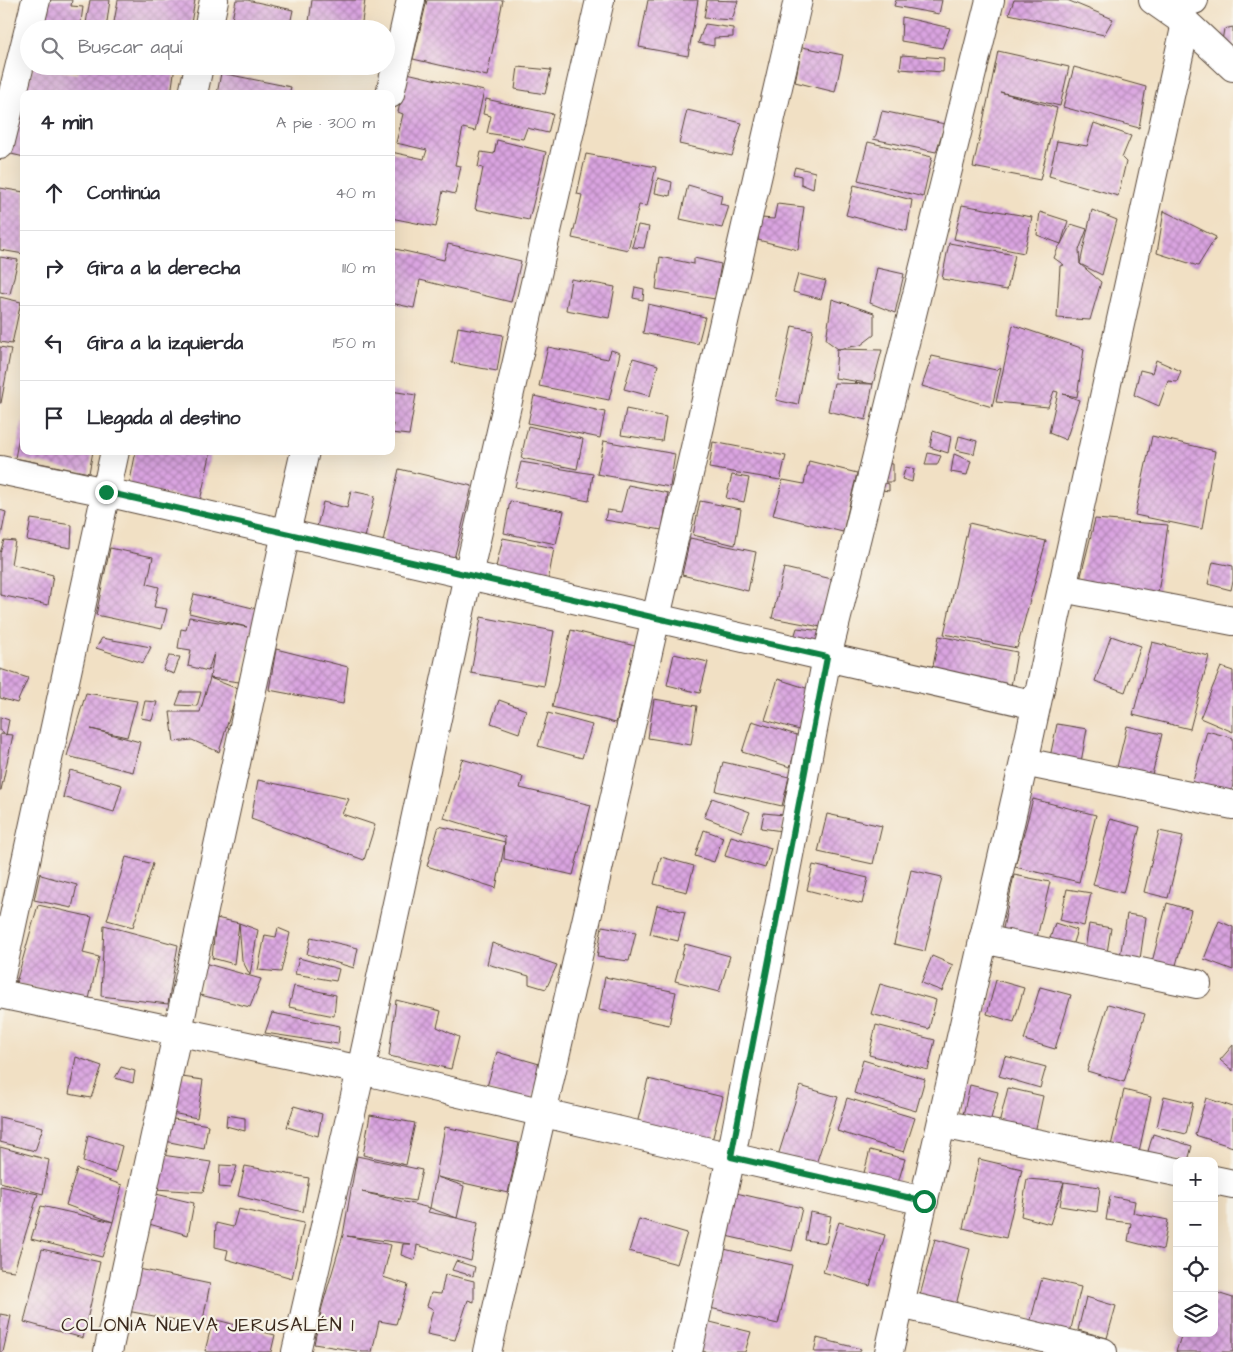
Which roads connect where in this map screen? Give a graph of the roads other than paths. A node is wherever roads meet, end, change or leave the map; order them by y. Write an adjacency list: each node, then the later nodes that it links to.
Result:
1 (36, 0): 9 (street)
2 (214, 0): 10 (street)
3 (410, 0): 13 (street)
4 (600, 0): 24 (street)
5 (798, 0): 26 (street)
6 (990, 0): 28 (street)
7 (1158, 3): 8 (street)
8 (1190, 12): 12 (street); 25 (street)
9 (31, 20)
10 (210, 20)
11 (20, 64): 18 (street)
12 (1233, 67)
13 (395, 72)
14 (197, 75): 16 (street)
15 (394, 75): 17 (street)
16 (194, 90)
17 (391, 90)
18 (0, 145)
19 (114, 455): 22 (street)
20 (305, 455): 23 (street)
21 (0, 470): 22 (street)
22 (106, 492): 23 (street); 33 (street)
23 (286, 533): 24 (street); 36 (street)
24 (468, 575): 26 (street); 37 (street)
25 (1062, 588): 27 (street); 29 (street)
26 (658, 618): 28 (street); 38 (street)
27 (1233, 620)
28 (827, 657): 29 (street); 40 (street)
29 (1036, 705): 30 (street)
30 (1024, 762): 31 (street); 32 (street)
31 (1233, 805)
32 (984, 939): 34 (street); 39 (street)
33 (0, 980)
34 (1197, 984)
35 (0, 994): 36 (street)
36 (178, 1030): 37 (street); 46 (street)
37 (361, 1070): 38 (street); 47 (street)
38 (544, 1113): 40 (street); 48 (street)
39 (942, 1124): 41 (street); 44 (street)
40 (731, 1157): 44 (street); 49 (street)
41 (1173, 1171)
42 (1218, 1181): 43 (street)
43 (1233, 1184)
44 (924, 1201): 45 (street)
45 (900, 1304): 50 (street); 51 (street)
46 (108, 1352)
47 (296, 1352)
48 (487, 1352)
49 (688, 1352)
50 (889, 1352)
51 (1102, 1352)

